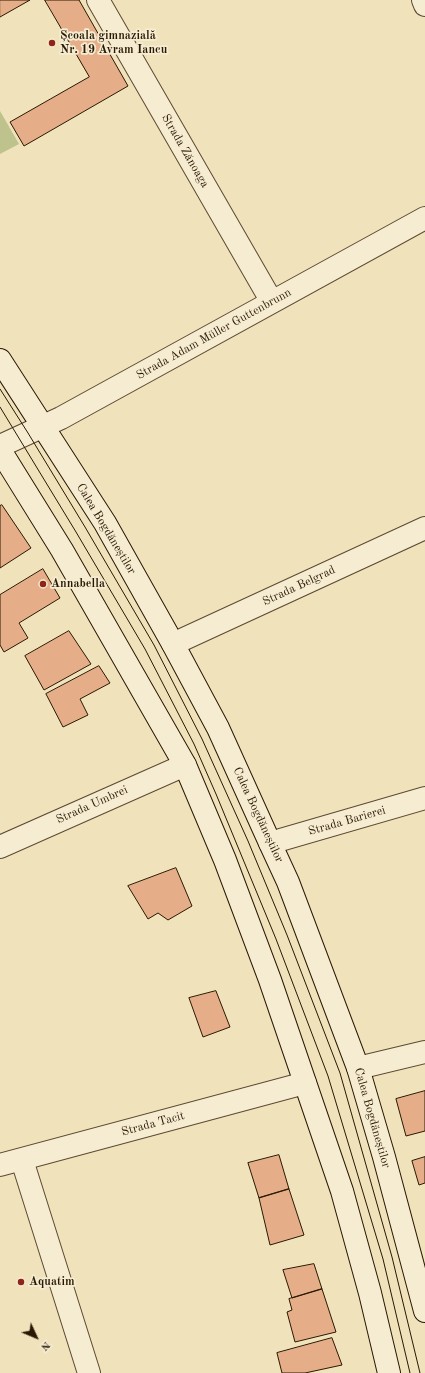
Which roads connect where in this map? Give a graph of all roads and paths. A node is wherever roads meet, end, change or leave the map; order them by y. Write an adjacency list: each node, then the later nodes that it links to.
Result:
1 (98, 0): 5 (street, Strada Zănoaga)
2 (423, 0): 3 (street)
3 (425, 5)
4 (425, 218): 5 (street, Strada Adam Müller Guttenbrunn)
5 (272, 302): 7 (street, Strada Adam Müller Guttenbrunn)
6 (0, 360): 7 (street, Calea Bogdăneștilor)
7 (43, 426): 8 (street, Strada Adam Müller Guttenbrunn); 11 (street, Calea Bogdăneștilor)
8 (0, 446)
9 (0, 450): 12 (street)
10 (425, 528): 11 (street, Strada Belgrad)
11 (173, 644): 14 (street, Calea Bogdăneștilor)
12 (185, 765): 15 (street, Strada Umbrei); 18 (street)
13 (425, 798): 14 (street, Strada Barierei)
14 (270, 843): 17 (street, Calea Bogdăneștilor)
15 (0, 846)
16 (425, 1052): 17 (street)
17 (358, 1068): 21 (street, Calea Bogdăneștilor)
18 (305, 1083): 19 (street, Strada Tacit); 23 (street)
19 (22, 1160): 20 (street, Strada Tacit); 22 (street)
20 (0, 1165)
21 (425, 1311)
22 (89, 1373)
23 (389, 1373)

